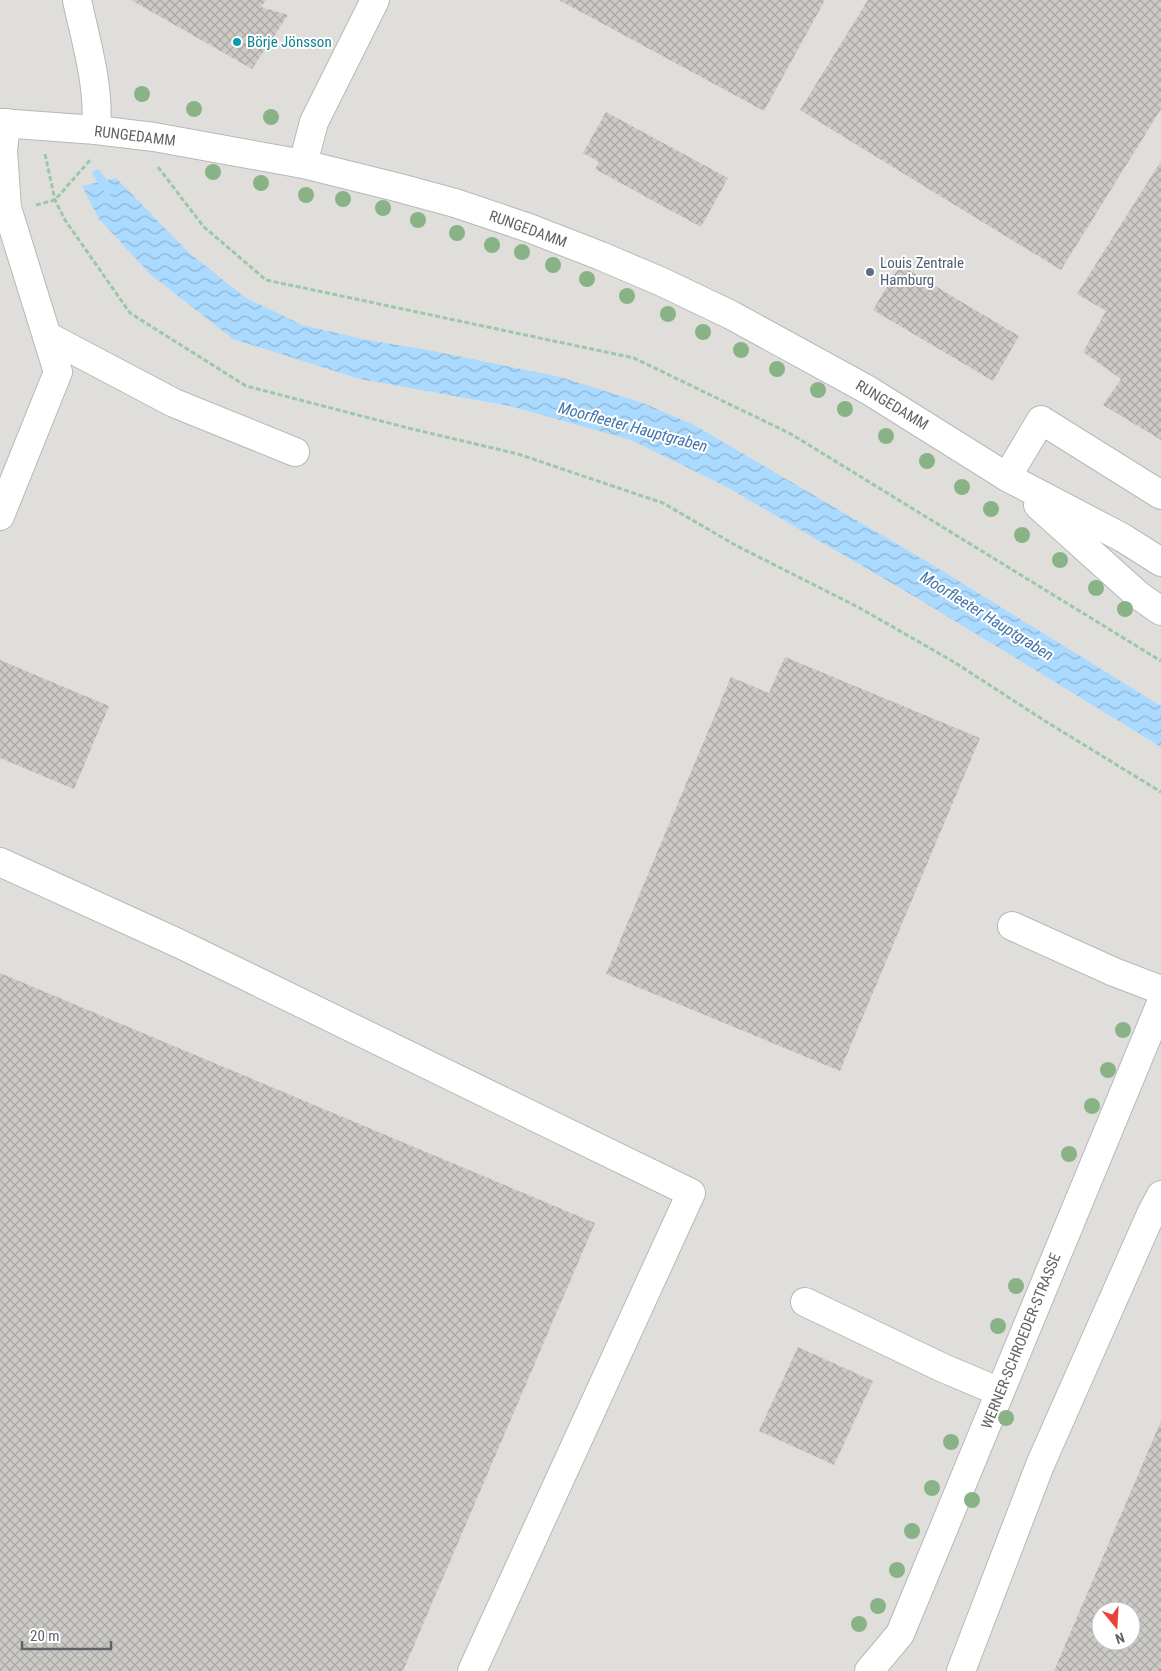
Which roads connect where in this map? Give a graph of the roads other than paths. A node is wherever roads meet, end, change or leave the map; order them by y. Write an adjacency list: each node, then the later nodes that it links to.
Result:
1 (77, 0): 4 (street)
2 (375, 0): 5 (street)
3 (3, 123): 4 (street, RUNGEDAMM); 6 (street)
4 (96, 130): 5 (street, RUNGEDAMM)
5 (304, 164): 8 (street, RUNGEDAMM)
6 (47, 336): 7 (street); 10 (street)
7 (295, 452)
8 (1007, 478): 9 (street); 11 (street, RUNGEDAMM); 12 (street, RUNGEDAMM)
9 (1161, 494)
10 (0, 516)
11 (1161, 562)
12 (1161, 611)
13 (0, 862): 20 (street)
14 (1012, 926): 15 (street)
15 (1161, 990)
16 (1161, 1003): 19 (street, WERNER-SCHROEDER-STRASSE)
17 (1161, 1195): 22 (street)
18 (805, 1302): 19 (street)
19 (1000, 1392): 21 (street, WERNER-SCHROEDER-STRASSE)
20 (472, 1671)
21 (869, 1671)
22 (961, 1671)

